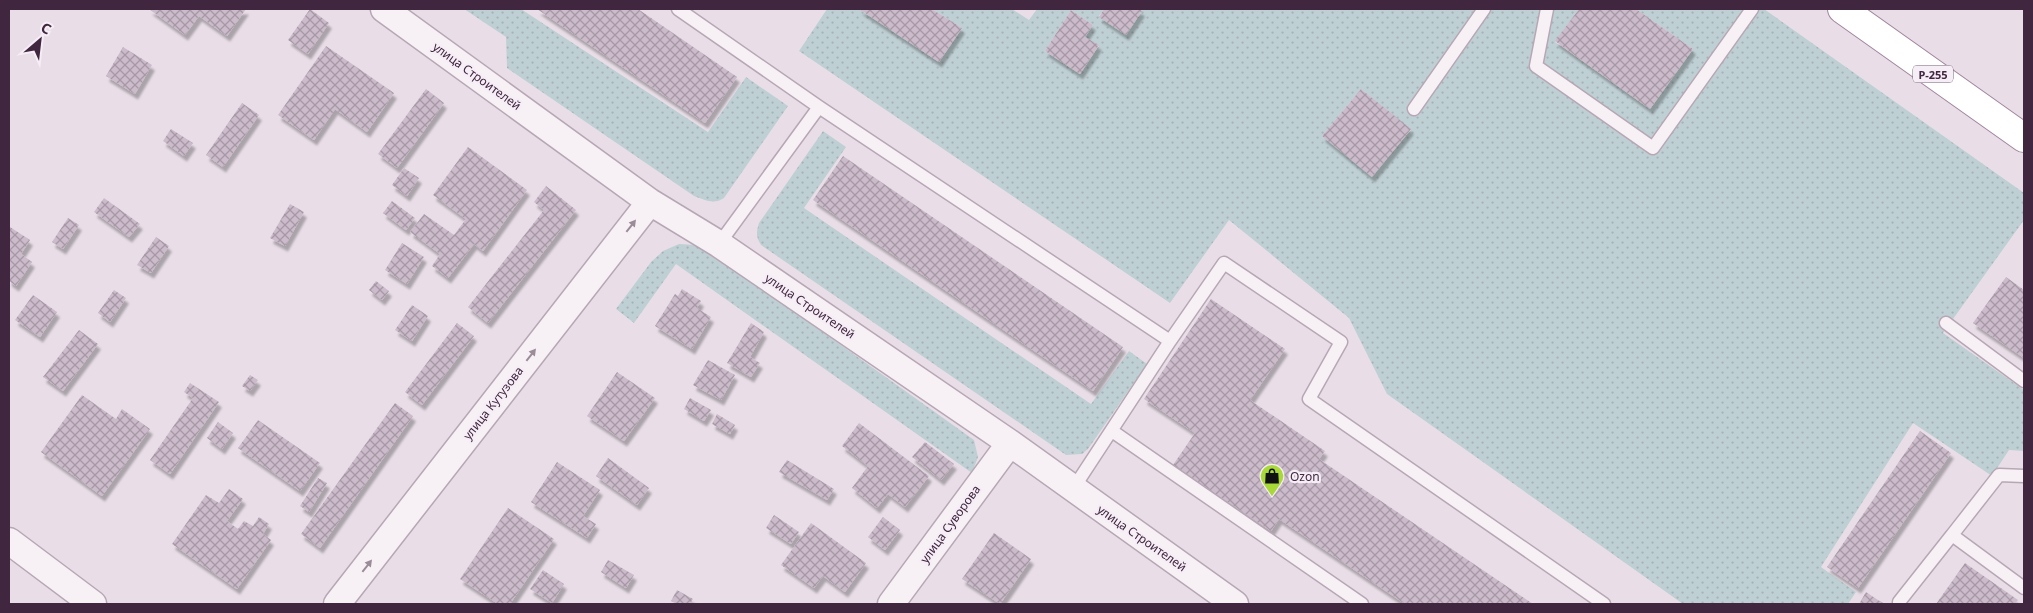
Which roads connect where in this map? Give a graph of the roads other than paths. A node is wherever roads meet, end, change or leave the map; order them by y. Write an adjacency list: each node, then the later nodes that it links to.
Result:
1 (384, 9): 10 (street, улица Строителей)
2 (678, 9): 7 (lane)
3 (1484, 9): 8 (lane)
4 (1547, 9): 5 (lane)
5 (1752, 9)
6 (1842, 9): 9 (highway, Р-255)
7 (819, 107): 11 (lane); 13 (lane)
8 (1414, 109)
9 (2024, 138)
10 (650, 202): 11 (street, улица Строителей); 24 (street, улица Кутузова, one-way to 10)
11 (719, 244): 16 (street, улица Строителей)
12 (1946, 323): 14 (lane)
13 (1170, 341): 15 (lane); 28 (lane)
14 (2024, 381)
15 (1112, 431): 18 (lane); 27 (lane)
16 (1010, 443): 18 (street, улица Строителей); 25 (street, улица Суворова)
17 (2024, 476): 19 (lane)
18 (1073, 489): 26 (street, улица Строителей)
19 (1952, 535): 21 (lane); 22 (lane)
20 (9, 541): 23 (street)
21 (2024, 588)
22 (1899, 602)
23 (93, 604)
24 (337, 604)
25 (891, 604)
26 (1235, 604)
27 (1362, 604)
28 (1604, 604)

